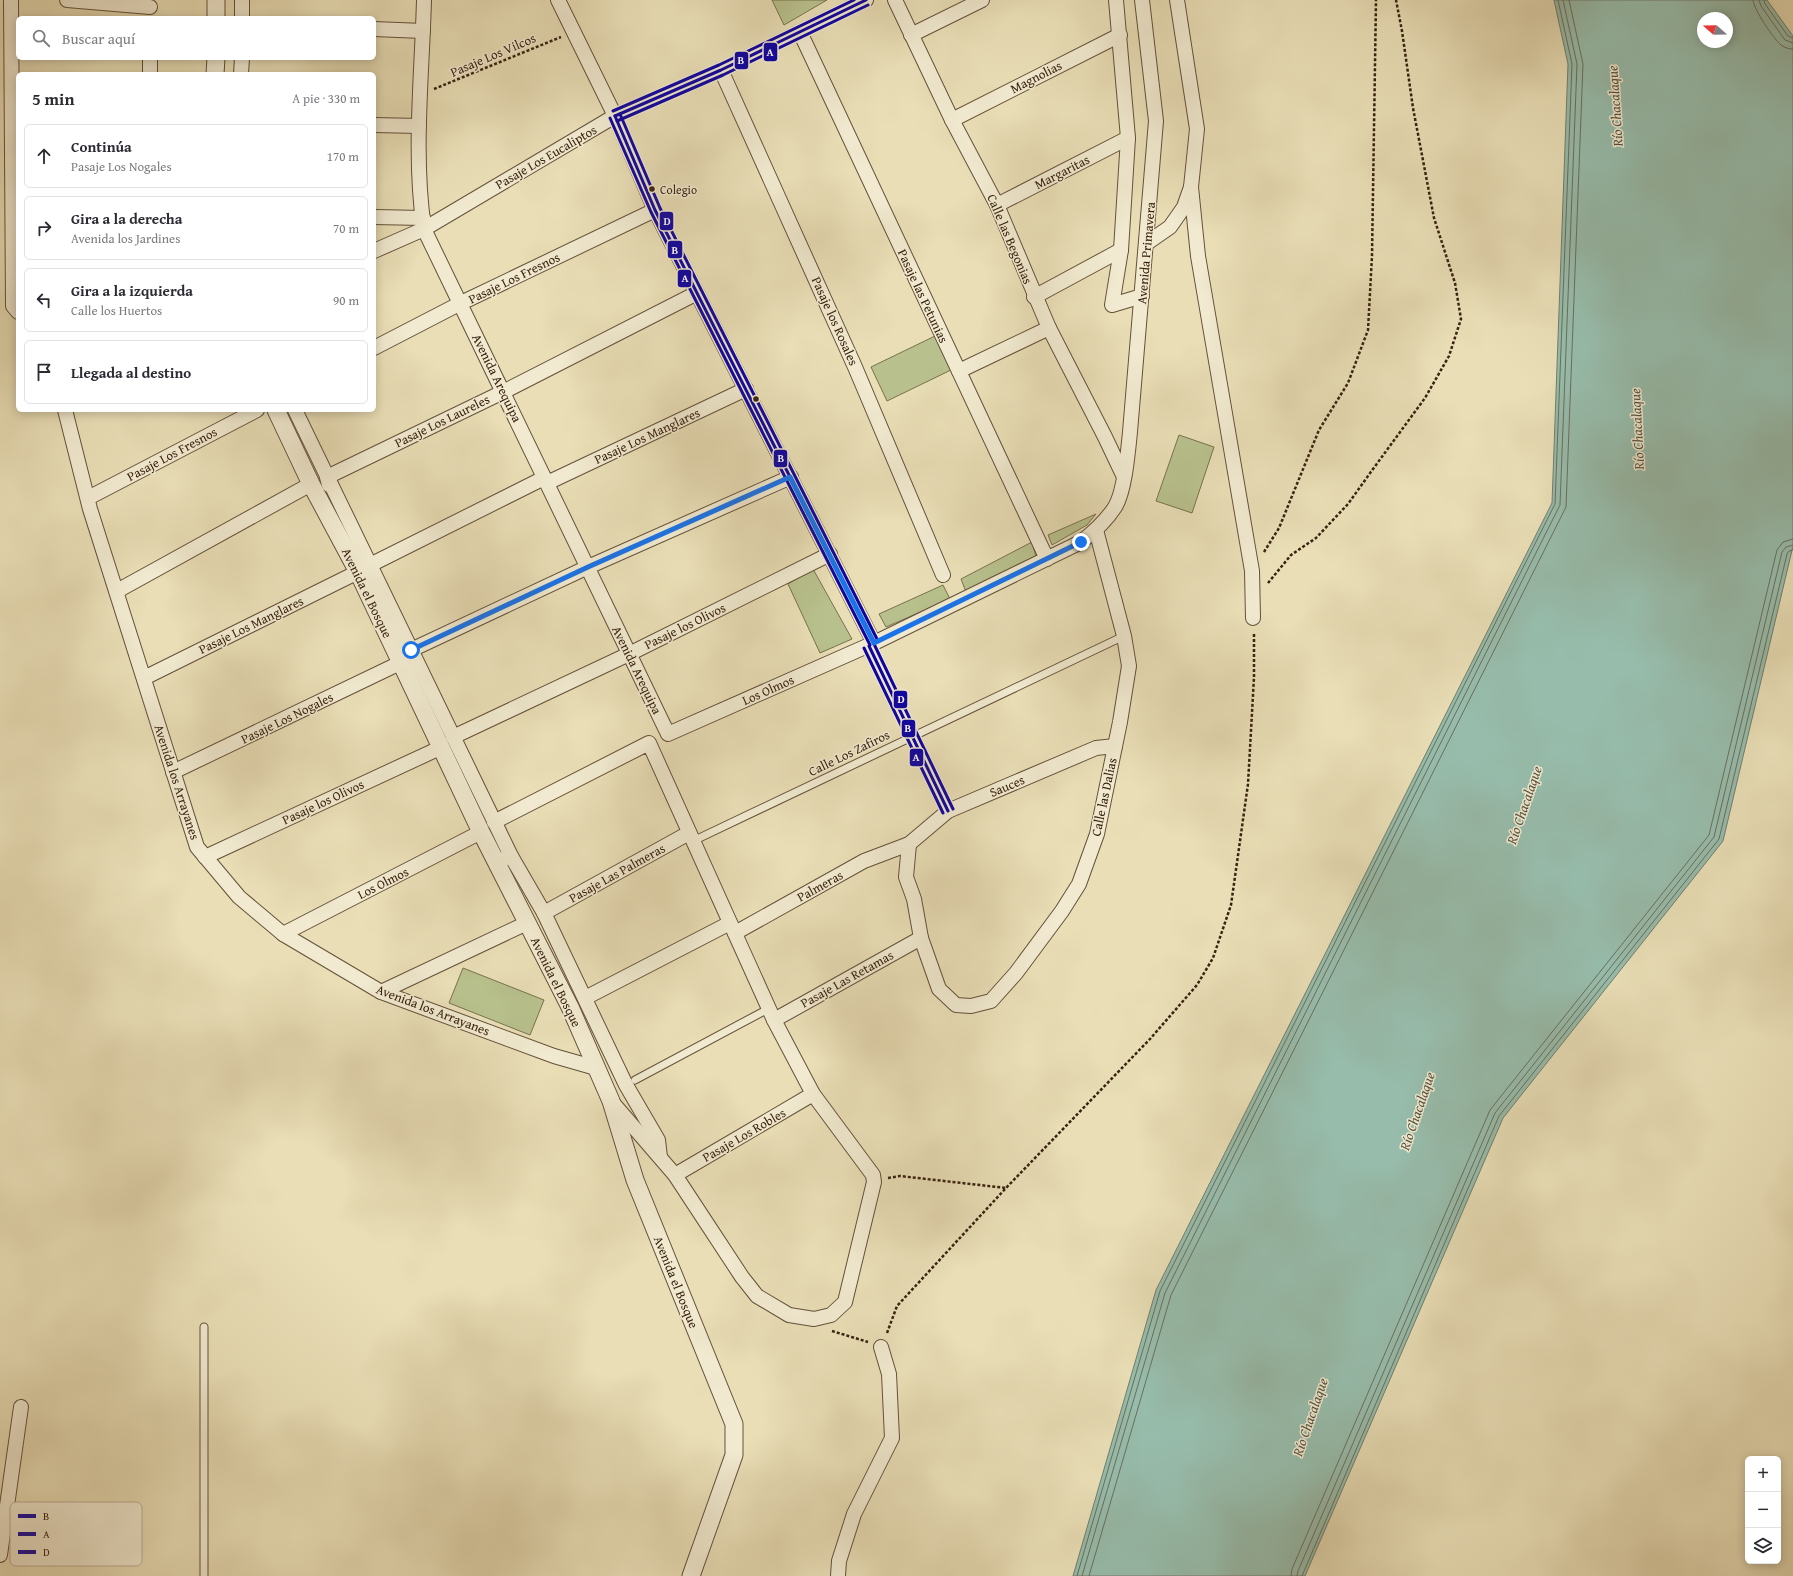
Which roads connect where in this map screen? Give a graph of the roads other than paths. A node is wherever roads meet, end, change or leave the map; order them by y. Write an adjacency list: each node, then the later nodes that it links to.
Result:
1 (11, 0): 33 (street)
2 (66, 0): 13 (street)
3 (216, 0): 14 (street)
4 (242, 0): 15 (street)
5 (424, 0): 17 (street, Avenida Arequipa)
6 (558, 0): 28 (street)
7 (866, 0): 18 (street, Pasaje Los Eucaliptos)
8 (895, 0): 19 (street, Calle las Begonias)
9 (982, 0): 19 (street)
10 (1116, 0): 20 (street)
11 (1142, 0): 39 (street, Avenida Primavera)
12 (1177, 0): 34 (street)
13 (150, 8)
14 (216, 16)
15 (242, 16)
16 (376, 30): 17 (street)
17 (423, 31): 31 (street, Avenida Arequipa)
18 (800, 32): 24 (street, Pasaje Los Eucaliptos); 49 (street, Pasaje las Petunias)
19 (911, 35): 29 (street, Calle las Begonias)
20 (1120, 35): 29 (street, Magnolias); 32 (street)
21 (150, 60): 25 (street)
22 (216, 60): 26 (street)
23 (242, 60): 27 (street)
24 (721, 70): 28 (street, Pasaje Los Eucaliptos); 69 (street, Pasaje los Rosales)
25 (150, 72)
26 (215, 72)
27 (242, 72)
28 (615, 116): 36 (street); 38 (street, Pasaje Los Eucaliptos)
29 (952, 120): 35 (street, Calle las Begonias)
30 (376, 125): 31 (street)
31 (419, 126): 38 (street, Avenida Arequipa)
32 (1128, 138): 35 (street, Margaritas); 41 (street)
33 (10, 158): 46 (street)
34 (1191, 187): 39 (street); 71 (street)
35 (997, 206): 44 (street, Calle las Begonias)
36 (655, 210): 42 (street); 45 (street, Pasaje Los Fresnos)
37 (376, 217): 38 (street)
38 (423, 223): 40 (street); 45 (street, Avenida Arequipa)
39 (1147, 243): 43 (street, Avenida Primavera)
40 (376, 250)
41 (1120, 250): 43 (street); 44 (street)
42 (697, 293): 50 (street); 51 (street, Pasaje Los Laureles)
43 (1142, 296): 58 (street, Avenida Primavera)
44 (1034, 297): 47 (street, Calle las Begonias)
45 (461, 303): 48 (street, Pasaje Los Fresnos); 51 (street, Avenida Arequipa)
46 (16, 310)
47 (1049, 328): 49 (street); 58 (street, Calle las Begonias)
48 (376, 347)
49 (959, 371): 66 (street, Pasaje las Petunias)
50 (746, 389): 57 (street); 59 (street, Pasaje Los Manglares)
51 (503, 392): 56 (street, Pasaje Los Laureles); 59 (street, Avenida Arequipa)
52 (66, 412): 61 (street, Avenida los Arrayanes)
53 (253, 412): 61 (street, Pasaje Los Fresnos)
54 (277, 412): 60 (street, Avenida el Bosque)
55 (295, 412): 56 (street)
56 (327, 477): 63 (street); 68 (street)
57 (790, 477): 65 (street); 67 (street)
58 (1124, 478): 62 (street, Avenida Primavera)
59 (546, 480): 67 (street, Avenida Arequipa); 68 (street, Pasaje Los Manglares)
60 (311, 484): 63 (street, Avenida el Bosque); 70 (street)
61 (88, 498): 70 (street, Avenida los Arrayanes)
62 (1116, 506): 64 (street, Los Olmos)
63 (325, 509): 68 (street, Avenida el Bosque)
64 (1096, 530): 66 (street, Los Olmos); 72 (street, Calle las Dalias)
65 (830, 554): 73 (street); 75 (street, Pasaje los Olivos)
66 (1047, 559): 73 (street, Los Olmos)
67 (588, 567): 74 (street); 75 (street, Avenida Arequipa)
68 (364, 568): 74 (street); 76 (street, Avenida el Bosque); 77 (street, Pasaje Los Manglares)
69 (943, 575)
70 (116, 591): 77 (street, Avenida los Arrayanes)
71 (1253, 618)
72 (1124, 636): 79 (lane, Calle Los Zafiros); 81 (street, Calle las Dalias)
73 (872, 644): 78 (street, Los Olmos); 79 (street)
74 (411, 650): 80 (street)
75 (629, 654): 78 (street, Avenida Arequipa); 80 (street, Pasaje los Olivos)
76 (400, 663): 80 (street, Avenida el Bosque); 82 (street, Pasaje Los Nogales)
77 (144, 678): 82 (street, Avenida los Arrayanes)
78 (668, 734)
79 (913, 736): 83 (street); 85 (lane, Calle Los Zafiros)
80 (447, 742): 84 (street, Avenida el Bosque); 87 (street, Pasaje los Olivos)
81 (1115, 746): 83 (street, Sauces); 93 (street, Calle las Dalias)
82 (173, 772): 87 (street, Avenida los Arrayanes)
83 (948, 811): 86 (street, Sauces)
84 (488, 827): 85 (street, Los Olmos); 88 (street, Avenida el Bosque); 92 (street, Los Olmos)
85 (691, 837): 89 (street, Pasaje Las Palmeras); 91 (street)
86 (909, 844): 91 (street, Palmeras); 93 (street)
87 (205, 857): 92 (street, Avenida los Arrayanes)
88 (503, 859): 89 (street); 90 (street, Avenida el Bosque)
89 (544, 913): 95 (street)
90 (527, 923): 94 (street); 97 (street, Avenida el Bosque)
91 (732, 928): 95 (street, Palmeras); 96 (street)
92 (283, 934): 94 (street, Avenida los Arrayanes)
93 (921, 938): 96 (street, Pasaje Las Retamas)
94 (381, 992): 97 (street, Avenida los Arrayanes)
95 (585, 998): 101 (street)
96 (771, 1014): 98 (lane); 99 (street)
97 (596, 1068): 100 (street, Avenida el Bosque)
98 (635, 1080)
99 (813, 1094): 102 (street, Pasaje Los Robles); 102 (street)
100 (611, 1101): 101 (street); 108 (street, Avenida el Bosque)
101 (660, 1157): 102 (street)
102 (675, 1175)
103 (204, 1327): 107 (lane)
104 (881, 1346): 109 (street)
105 (21, 1407): 106 (street)
106 (0, 1555)
107 (204, 1576)
108 (691, 1576)
109 (838, 1576)

